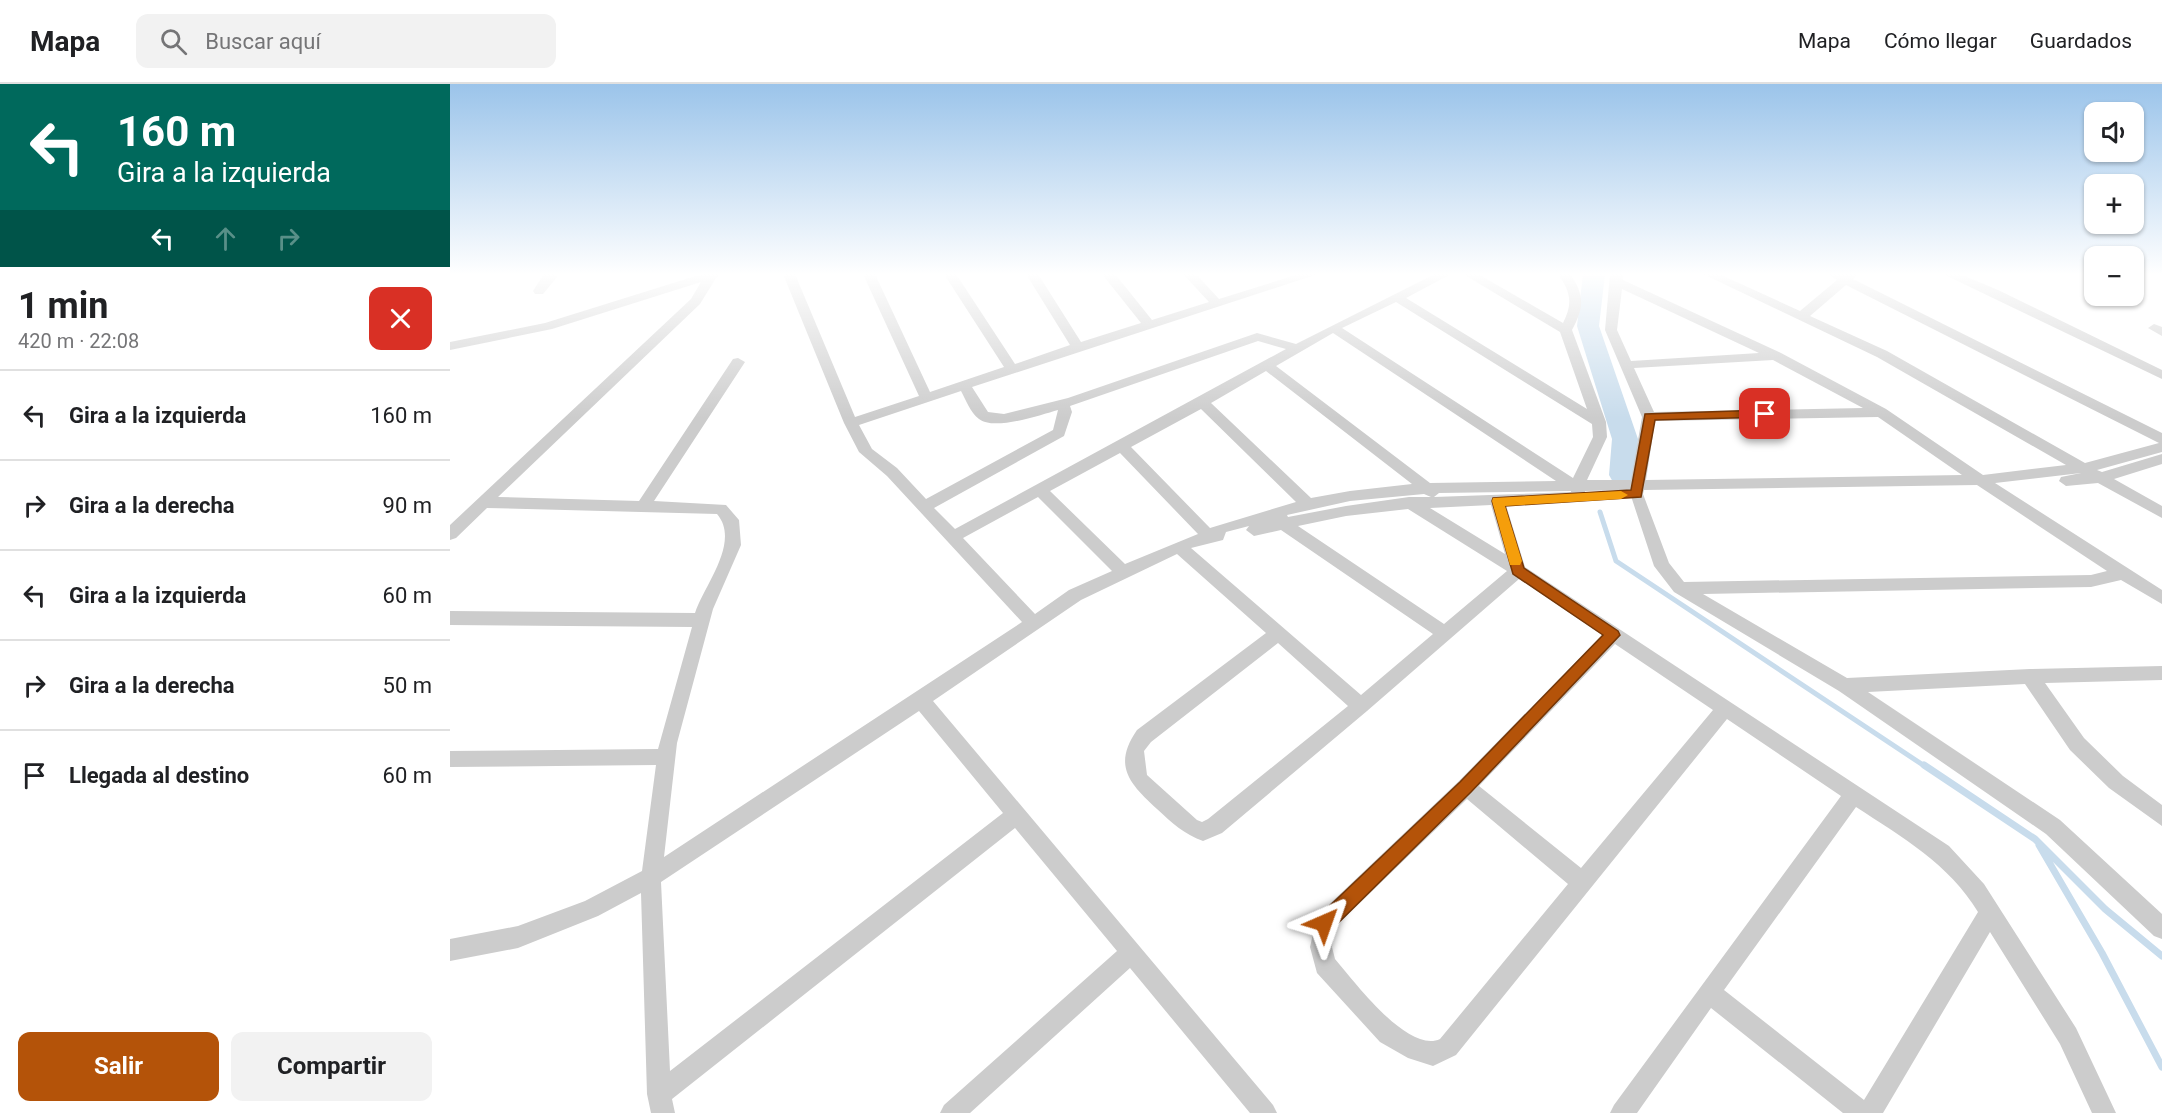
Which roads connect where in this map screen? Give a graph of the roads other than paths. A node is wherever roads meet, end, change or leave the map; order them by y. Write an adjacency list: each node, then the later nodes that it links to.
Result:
1 (561, 322): 21 (street)
2 (674, 322): 52 (street)
3 (809, 322): 37 (street)
4 (891, 322): 31 (street)
5 (981, 322): 28 (street)
6 (1062, 322): 22 (street)
7 (1147, 322): 18 (street)
8 (1159, 322): 18 (street)
9 (1345, 322): 19 (street)
10 (1437, 322): 36 (street)
11 (1552, 322): 20 (street)
12 (1570, 322): 20 (street)
13 (1612, 322): 26 (street)
14 (1706, 322): 24 (street)
15 (1815, 322): 42 (street)
16 (1934, 322): 38 (street)
17 (2053, 322): 29 (street)
18 (1149, 325): 22 (street)
19 (1333, 328): 23 (street); 48 (street)
20 (1566, 330): 36 (street)
21 (450, 345)
22 (1078, 347): 28 (street)
23 (1299, 349): 27 (street); 33 (street)
24 (1776, 356): 26 (street); 34 (street)
25 (738, 362): 53 (street)
26 (1625, 365): 35 (street)
27 (1268, 366): 32 (street); 45 (street)
28 (1012, 369): 30 (street)
29 (2162, 375)
30 (964, 385): 31 (street); 33 (street)
31 (926, 397): 37 (street)
32 (1202, 402): 39 (street); 54 (street)
33 (1063, 404): 55 (street)
34 (1881, 412): 35 (street); 44 (street)
35 (1649, 417): 47 (street)
36 (1599, 422): 48 (street)
37 (851, 423): 55 (street)
38 (2162, 439)
39 (1121, 445): 46 (street); 60 (street)
40 (2162, 447): 42 (street)
41 (2162, 459): 43 (street)
42 (2084, 468): 43 (street); 44 (street)
43 (2099, 478): 44 (street); 56 (street)
44 (1986, 485): 47 (street); 64 (street)
45 (1428, 488): 48 (street); 49 (street); 50 (street)
46 (1039, 489): 59 (street); 63 (street)
47 (1638, 489): 48 (street); 65 (street)
48 (1578, 492): 51 (street)
49 (1406, 498): 50 (street); 54 (street); 57 (street); 62 (street)
50 (1441, 501): 51 (street)
51 (1498, 501): 62 (street)
52 (485, 502): 53 (street); 58 (street)
53 (644, 504): 68 (street)
54 (1308, 504): 57 (street)
55 (925, 506): 59 (street)
56 (2162, 513)
57 (1280, 518): 60 (street); 70 (street)
58 (450, 534)
59 (955, 536): 69 (street)
60 (1209, 536): 61 (street)
61 (1179, 546): 63 (street); 71 (street)
62 (1518, 570): 70 (street); 72 (street)
63 (1123, 572): 69 (street)
64 (2123, 573): 65 (street); 66 (street)
65 (1680, 588): 75 (street)
66 (2162, 598)
67 (450, 618): 68 (street)
68 (702, 620): 79 (street)
69 (1033, 623): 76 (street)
70 (1445, 633): 77 (street)
71 (1277, 634): 77 (street); 77 (street)
72 (1613, 635): 78 (street); 81 (street)
73 (2162, 673): 74 (street)
74 (2030, 675): 75 (street); 84 (street)
75 (1845, 686): 88 (street)
76 (921, 700): 83 (street); 85 (street)
77 (1361, 706)
78 (1724, 709): 82 (street); 86 (street)
79 (666, 757): 80 (street); 85 (street)
80 (450, 759)
81 (1466, 787): 86 (street); 86 (street)
82 (1854, 795): 87 (street); 91 (street)
83 (1016, 815): 90 (street); 92 (street)
84 (2162, 817)
85 (651, 877): 89 (street); 92 (street)
86 (1583, 883)
87 (1989, 914): 97 (street); 98 (street)
88 (2162, 928)
89 (450, 950)
90 (1131, 953): 93 (street); 94 (street)
91 (1711, 994): 95 (street); 96 (street)
92 (661, 1104)
93 (952, 1113)
94 (1265, 1113)
95 (1622, 1113)
96 (1862, 1113)
97 (1870, 1113)
98 (2104, 1113)

